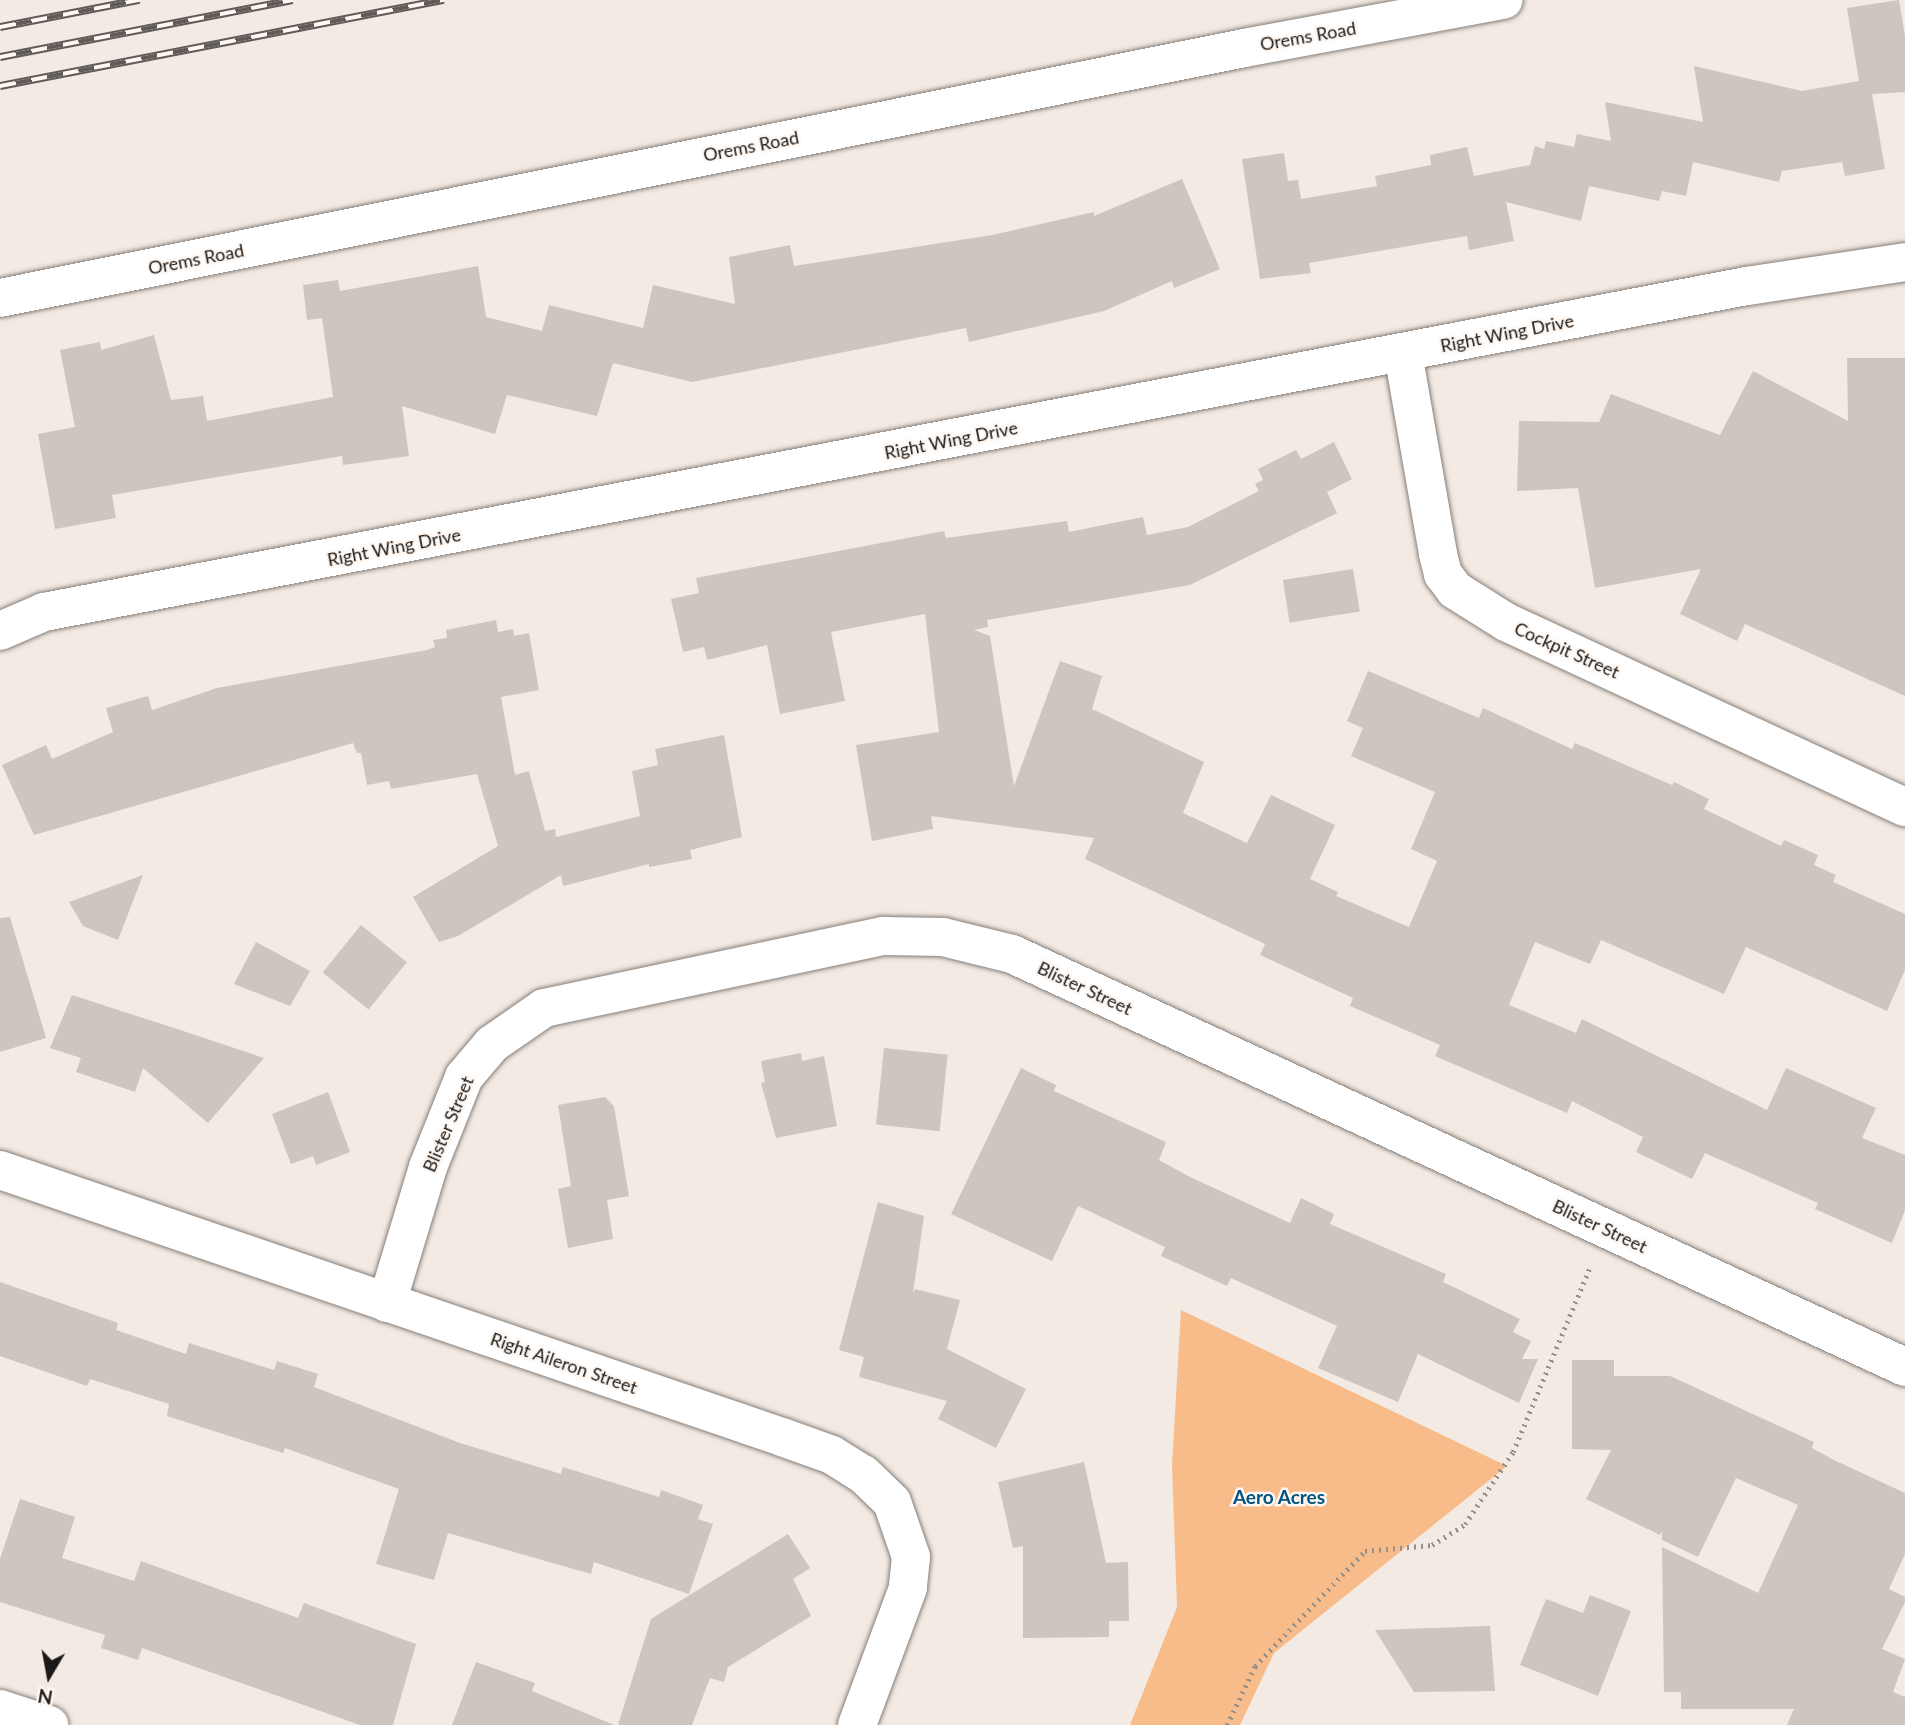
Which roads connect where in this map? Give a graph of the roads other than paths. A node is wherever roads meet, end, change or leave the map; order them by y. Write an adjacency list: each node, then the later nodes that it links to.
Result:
1 (1504, 0): 3 (street, Orems Road)
2 (1905, 262): 4 (street, Right Wing Drive)
3 (0, 298)
4 (1403, 353): 5 (street, Right Wing Drive); 6 (street, Cockpit Street)
5 (0, 631)
6 (1905, 807)
7 (0, 1170): 8 (street, Right Aileron Street)
8 (387, 1303): 9 (street, Blister Street); 12 (street, Right Aileron Street)
9 (1905, 1367)
10 (0, 1709): 11 (street)
11 (49, 1725)
12 (857, 1725)

